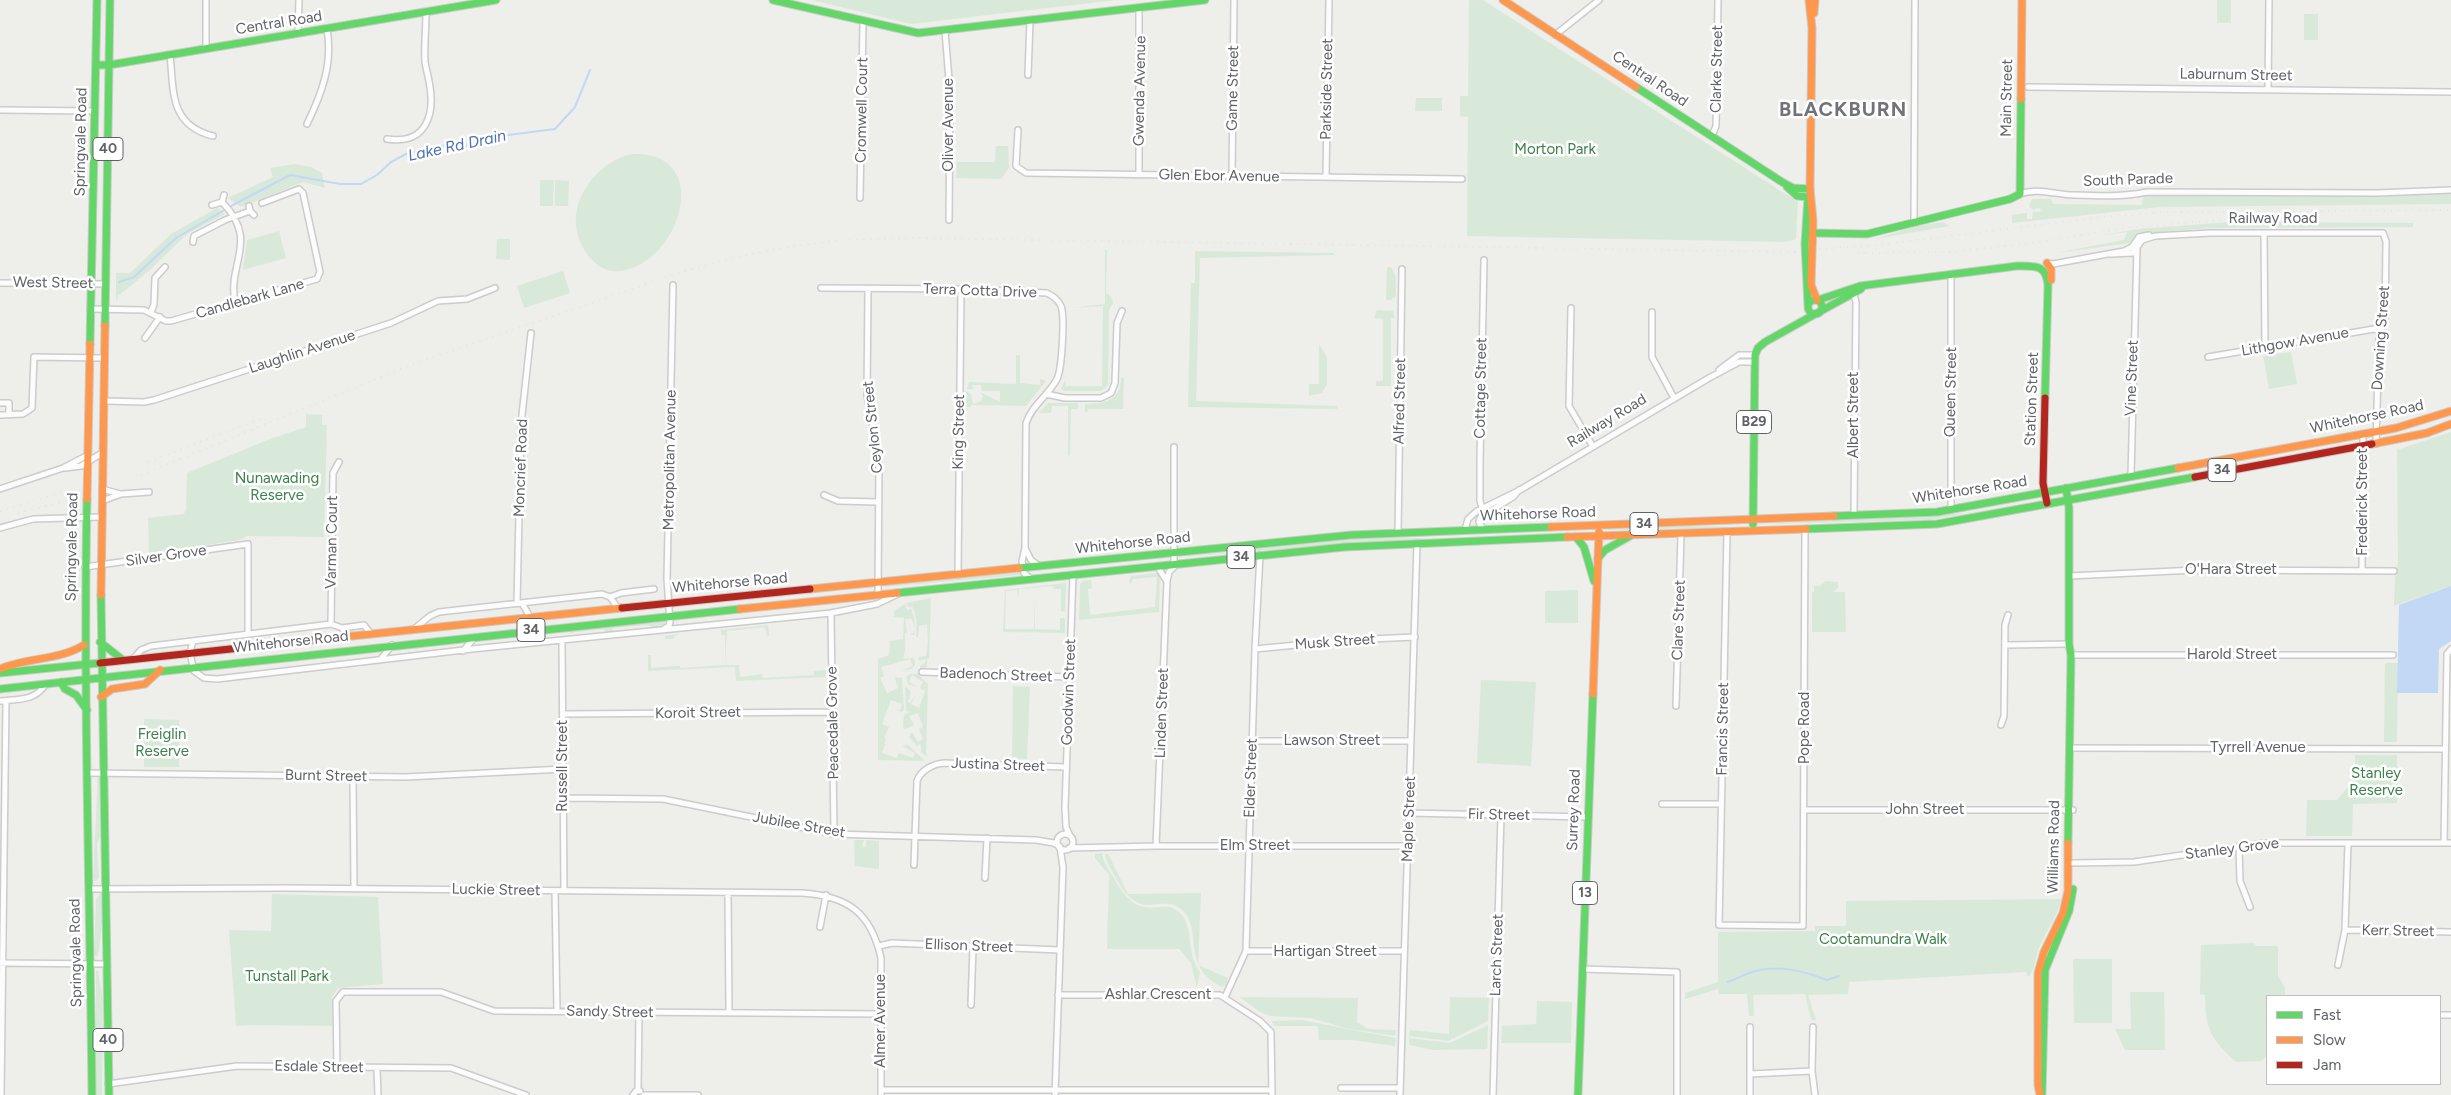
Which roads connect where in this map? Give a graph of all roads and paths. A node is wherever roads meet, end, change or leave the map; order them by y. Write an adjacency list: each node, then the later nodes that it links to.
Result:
1 (97, 0): 29 (main road, Springvale Road / 40)
2 (110, 0): 30 (main road, Springvale Road / 40)
3 (206, 0): 27 (street)
4 (299, 0): 25 (street)
5 (496, 0): 19 (main road, Central Road)
6 (773, 0): 21 (main road)
7 (1205, 0): 18 (main road)
8 (1234, 0): 43 (street, Game Street)
9 (1329, 0): 44 (street, Parkside Street)
10 (1503, 0): 26 (main road, Central Road)
11 (1599, 0): 26 (street)
12 (1718, 0): 40 (street, Clarke Street)
13 (1809, 0): 22 (main road)
14 (1815, 0): 22 (main road)
15 (1915, 0): 59 (street)
16 (2022, 0): 32 (main road, Main Street)
17 (2269, 0): 33 (street)
18 (1139, 8): 20 (main road); 42 (street, Gwenda Avenue)
19 (426, 12): 23 (main road, Central Road); 41 (street)
20 (1030, 20): 24 (main road); 31 (street)
21 (863, 22): 24 (main road); 52 (street, Cromwell Court)
22 (1812, 28): 50 (main road)
23 (327, 29): 25 (main road, Central Road); 37 (street)
24 (944, 31): 58 (street, Oliver Avenue)
25 (298, 33): 27 (main road, Central Road)
26 (1555, 35): 40 (main road, Central Road)
27 (206, 49): 28 (main road, Central Road)
28 (170, 55): 30 (main road, Central Road); 39 (street)
29 (96, 65): 30 (main road, Central Road); 36 (main road, Springvale Road / 40)
30 (109, 65): 77 (main road, Springvale Road / 40)
31 (1028, 75)
32 (2024, 87): 33 (street, Laburnum Street); 51 (main road, Main Street)
33 (2268, 90): 34 (street, Laburnum Street)
34 (2451, 92)
35 (0, 110): 36 (street)
36 (95, 111): 76 (main road, Springvale Road / 40)
37 (307, 124)
38 (1018, 130): 42 (street, Glen Ebor Avenue)
39 (213, 136)
40 (1712, 136): 50 (main road, Central Road)
41 (387, 138)
42 (1138, 175): 43 (street, Glen Ebor Avenue)
43 (1232, 176): 44 (street, Glen Ebor Avenue)
44 (1326, 177): 45 (street, Glen Ebor Avenue)
45 (1462, 179)
46 (305, 186): 47 (street)
47 (299, 189): 53 (street); 85 (street, Candlebark Lane)
48 (2451, 190): 51 (street, South Parade)
49 (224, 194): 55 (street)
50 (1809, 194): 60 (main road)
51 (2020, 194): 59 (main road, South Parade)
52 (860, 198)
53 (262, 203)
54 (212, 205): 55 (street)
55 (225, 206): 57 (street)
56 (251, 211): 57 (street)
57 (235, 217): 63 (street); 85 (street)
58 (949, 220)
59 (1914, 222): 60 (main road, South Parade)
60 (1809, 233): 84 (main road); 86 (main road)
61 (2264, 233): 62 (street, Railway Road); 64 (street, Railway Road); 99 (street)
62 (2383, 233): 96 (street, Downing Street)
63 (192, 238)
64 (2136, 245): 65 (street); 66 (street, Railway Road); 68 (street, Vine Street)
65 (2132, 252): 66 (street); 68 (street, Vine Street)
66 (2124, 253): 68 (street); 72 (street, Railway Road)
67 (1484, 260): 134 (street, Cottage Street)
68 (2135, 260): 121 (street, Vine Street)
69 (165, 267): 73 (street)
70 (151, 269): 73 (street)
71 (1402, 269): 149 (street, Alfred Street)
72 (2050, 269): 74 (main road); 127 (main road, Station Street)
73 (157, 274): 91 (street)
74 (1951, 274): 83 (main road); 135 (street, Queen Street)
75 (0, 282): 76 (street, West Street)
76 (90, 284): 77 (street, West Street); 88 (main road, Springvale Road / 40)
77 (106, 284): 89 (main road, Springvale Road / 40)
78 (673, 285): 183 (street, Metropolitan Avenue)
79 (495, 288): 106 (street, Laughlin Avenue)
80 (821, 288): 81 (street, Terra Cotta Drive)
81 (868, 289): 82 (street, Terra Cotta Drive); 132 (street, Ceylon Street)
82 (961, 289): 104 (street, Terra Cotta Drive); 169 (street, King Street)
83 (1850, 292): 84 (main road); 93 (main road); 137 (street, Albert Street)
84 (1817, 300): 86 (main road); 93 (main road)
85 (235, 303): 94 (street, Candlebark Lane)
86 (1808, 305): 93 (main road); 95 (main road)
87 (1571, 308): 115 (street)
88 (90, 309): 89 (street); 101 (main road, Springvale Road / 40)
89 (106, 309): 91 (street); 102 (main road, Springvale Road / 40)
90 (1122, 311): 104 (street)
91 (151, 312): 94 (street)
92 (1652, 312): 105 (street)
93 (1818, 313): 95 (main road)
94 (160, 318): 98 (street)
95 (1795, 325): 103 (main road)
96 (2381, 331): 99 (street, Lithgow Avenue); 112 (street, Downing Street)
97 (532, 332): 182 (street, Moncrief Road)
98 (145, 338)
99 (2264, 347): 100 (street, Lithgow Avenue)
100 (2208, 357)
101 (89, 358): 102 (street); 110 (street); 119 (main road, Springvale Road / 40)
102 (105, 358): 106 (main road, Springvale Road / 40)
103 (1755, 358): 105 (street, Railway Road); 140 (main road, B29)
104 (1046, 394): 157 (street, Terra Cotta Drive)
105 (1674, 398): 115 (street, Railway Road)
106 (104, 401): 118 (main road, Springvale Road / 40)
107 (0, 403): 110 (street)
108 (2451, 411): 112 (main road, Whitehorse Road / 34)
109 (0, 415): 110 (street)
110 (9, 415)
111 (2451, 424): 114 (main road, Whitehorse Road / 34)
112 (2376, 432): 113 (main road, Whitehorse Road / 34); 114 (street, Downing Street)
113 (2363, 434): 116 (street, Frederick Street); 121 (main road, Whitehorse Road / 34)
114 (2376, 444): 116 (main road, Whitehorse Road / 34)
115 (1592, 445): 125 (street, Railway Road)
116 (2363, 446): 130 (main road, Whitehorse Road / 34); 167 (street, Frederick Street)
117 (1174, 447): 158 (street)
118 (103, 452): 119 (street); 122 (main road, Springvale Road / 40)
119 (88, 459): 124 (street); 138 (main road, Springvale Road / 40)
120 (339, 462): 189 (street, Varman Court)
121 (2131, 475): 123 (main road, Whitehorse Road / 34)
122 (102, 488): 128 (street); 131 (main road, Springvale Road / 40)
123 (2066, 488): 127 (main road, Whitehorse Road / 34); 130 (main road, Williams Road)
124 (0, 489)
125 (1520, 490): 134 (street, Railway Road); 136 (street, Railway Road)
126 (149, 492): 128 (street)
127 (2045, 492): 133 (main road, Station Street); 135 (main road, Whitehorse Road / 34)
128 (121, 494): 131 (street)
129 (824, 495): 132 (street)
130 (2068, 499): 133 (main road, Whitehorse Road / 34); 171 (main road, Williams Road)
131 (101, 501): 139 (main road, Springvale Road / 40)
132 (879, 502): 174 (street, Ceylon Street)
133 (2048, 503): 143 (main road, Whitehorse Road / 34)
134 (1482, 508): 136 (street, Cottage Street); 144 (street, Railway Road)
135 (1951, 510): 137 (main road, Whitehorse Road / 34)
136 (1484, 515): 145 (street)
137 (1854, 516): 140 (main road, Whitehorse Road / 34)
138 (86, 518): 139 (street); 142 (street); 165 (main road, Springvale Road / 40)
139 (101, 518): 162 (main road, Springvale Road / 40)
140 (1752, 520): 141 (main road, Whitehorse Road / 34); 147 (main road, B29)
141 (1599, 525): 145 (main road, Whitehorse Road / 34); 152 (main road, Surrey Road / 13)
142 (0, 528)
143 (1805, 529): 147 (main road, Whitehorse Road / 34); 249 (street, Pope Road)
144 (1465, 530): 145 (main road, Whitehorse Road / 34); 146 (main road, Whitehorse Road / 34); 154 (main road)
145 (1483, 530)
146 (1431, 531): 149 (main road, Whitehorse Road / 34); 155 (main road)
147 (1753, 531): 148 (main road, Whitehorse Road / 34)
148 (1727, 532): 150 (main road, Whitehorse Road / 34); 246 (street, Francis Street)
149 (1398, 533): 158 (main road, Whitehorse Road / 34)
150 (1681, 534): 151 (main road, Whitehorse Road / 34); 229 (street, Clare Street)
151 (1632, 535): 152 (main road, Whitehorse Road / 34); 160 (main road)
152 (1599, 536): 153 (main road, Whitehorse Road / 34); 160 (main road, Surrey Road / 13)
153 (1576, 537): 154 (main road, Whitehorse Road / 34); 176 (main road)
154 (1475, 541): 155 (main road, Whitehorse Road / 34)
155 (1431, 542): 156 (main road, Whitehorse Road / 34)
156 (1417, 543): 159 (main road, Whitehorse Road / 34); 197 (street, Maple Street)
157 (1024, 548): 164 (street); 166 (street, Terra Cotta Drive)
158 (1174, 553): 161 (street); 164 (main road, Whitehorse Road / 34)
159 (1260, 555): 161 (main road, Whitehorse Road / 34); 205 (street, Elder Street)
160 (1598, 558): 176 (main road, Surrey Road / 13)
161 (1176, 564): 163 (main road, Whitehorse Road / 34); 173 (street, Linden Street)
162 (100, 565): 165 (street, Silver Grove); 193 (street, Silver Grove); 199 (main road, Springvale Road / 40)
163 (1156, 566): 170 (main road, Whitehorse Road / 34); 173 (street)
164 (1040, 567): 166 (main road, Whitehorse Road / 34)
165 (85, 568): 203 (main road, Springvale Road / 40)
166 (1022, 568): 169 (main road, Whitehorse Road / 34); 172 (street)
167 (2362, 571): 168 (street, O'Hara Street); 171 (street, O'Hara Street)
168 (2394, 571)
169 (958, 575): 174 (main road, Whitehorse Road / 34)
170 (1073, 575): 172 (main road, Whitehorse Road / 34); 221 (street, Goodwin Street)
171 (2069, 576): 202 (main road, Williams Road)
172 (1031, 578): 178 (main road, Whitehorse Road / 34)
173 (1167, 580): 262 (street, Linden Street)
174 (878, 583): 175 (main road, Whitehorse Road / 34); 179 (street, Ceylon Street)
175 (840, 587): 181 (main road); 183 (main road, Whitehorse Road / 34)
176 (1596, 588): 252 (main road, Surrey Road / 13)
177 (654, 589): 180 (street, Whitehorse Road)
178 (901, 593): 179 (main road, Whitehorse Road / 34); 185 (street, Whitehorse Road)
179 (878, 595): 181 (main road, Whitehorse Road / 34)
180 (610, 597): 182 (street, Whitehorse Road); 184 (street)
181 (850, 598): 187 (main road, Whitehorse Road / 34)
182 (519, 603): 188 (street); 191 (street, Whitehorse Road)
183 (668, 603): 184 (main road, Whitehorse Road / 34); 187 (street, Metropolitan Avenue)
184 (618, 608): 188 (main road, Whitehorse Road / 34)
185 (832, 613): 192 (street, Whitehorse Road); 232 (street, Peacedale Grove)
186 (2008, 615): 204 (street)
187 (670, 616): 192 (street); 196 (main road, Whitehorse Road / 34)
188 (530, 617): 191 (main road, Whitehorse Road / 34)
189 (331, 624): 190 (street, Whitehorse Road); 193 (street, Whitehorse Road)
190 (342, 628): 194 (street, Whitehorse Road); 195 (street, Whitehorse Road)
191 (414, 629): 194 (main road, Whitehorse Road / 34)
192 (663, 630): 200 (street, Whitehorse Road)
193 (248, 633): 198 (street, Whitehorse Road)
194 (370, 634): 195 (main road, Whitehorse Road / 34)
195 (350, 636): 208 (main road, Whitehorse Road / 34)
196 (476, 637): 201 (main road, Whitehorse Road / 34); 207 (street)
197 (1415, 637): 205 (street, Musk Street); 236 (street, Maple Street)
198 (193, 641): 208 (street); 211 (street, Whitehorse Road)
199 (100, 642): 212 (main road); 214 (main road, Springvale Road / 40)
200 (562, 642): 207 (street, Whitehorse Road); 233 (street, Russell Street)
201 (392, 644): 213 (street); 216 (main road, Whitehorse Road / 34)
202 (2069, 644): 204 (street); 209 (main road, Williams Road)
203 (84, 645): 215 (main road, Springvale Road / 40); 217 (main road)
204 (2006, 645): 234 (street)
205 (1255, 649): 235 (street, Elder Street)
206 (2451, 649): 230 (street)
207 (462, 652): 213 (street, Whitehorse Road)
208 (190, 653): 211 (main road, Whitehorse Road / 34); 216 (street)
209 (2072, 655): 210 (street, Harold Street); 237 (main road, Williams Road)
210 (2393, 655)
211 (133, 659): 212 (main road, Whitehorse Road / 34)
212 (123, 660): 214 (main road, Whitehorse Road / 34)
213 (380, 660): 216 (street, Whitehorse Road)
214 (100, 663): 215 (main road, Whitehorse Road / 34); 222 (main road, Springvale Road / 40)
215 (85, 664): 220 (main road, Whitehorse Road / 34); 223 (main road, Springvale Road / 40)
216 (192, 667): 218 (main road, Whitehorse Road / 34)
217 (0, 669)
218 (160, 670): 222 (main road, Whitehorse Road / 34); 227 (main road)
219 (922, 672): 221 (street, Badenoch Street)
220 (0, 673)
221 (1070, 677): 239 (street, Goodwin Street)
222 (100, 678): 223 (main road, Whitehorse Road / 34); 227 (main road, Springvale Road / 40)
223 (86, 679): 224 (main road, Whitehorse Road / 34); 231 (main road, Springvale Road / 40)
224 (61, 682): 225 (main road, Whitehorse Road / 34); 231 (main road)
225 (47, 684): 226 (main road, Whitehorse Road / 34); 228 (street, Whitehorse Road)
226 (0, 689)
227 (101, 697): 241 (main road, Springvale Road / 40)
228 (3, 701): 291 (street)
229 (1676, 706)
230 (2448, 707): 238 (street)
231 (87, 711): 242 (main road, Springvale Road / 40)
232 (833, 712): 233 (street, Koroit Street); 253 (street, Peacedale Grove)
233 (563, 714): 240 (street, Russell Street)
234 (2001, 725)
235 (1252, 741): 236 (street, Lawson Street); 263 (street, Elder Street)
236 (1411, 741): 250 (street, Maple Street)
237 (2071, 748): 238 (street, Tyrrell Avenue); 247 (main road, Williams Road)
238 (2444, 749): 260 (street)
239 (1066, 767): 248 (street, Goodwin Street); 254 (street, Justina Street)
240 (563, 769): 243 (street, Burnt Street); 244 (street, Russell Street)
241 (104, 773): 242 (street, Burnt Street); 243 (street, Burnt Street); 273 (main road, Springvale Road / 40)
242 (88, 774): 275 (main road, Springvale Road / 40)
243 (353, 777): 274 (street)
244 (563, 798): 253 (street, Jubilee Street); 277 (street, Russell Street)
245 (1662, 804): 246 (street)
246 (1721, 804): 282 (street, Francis Street)
247 (2070, 806): 249 (street, John Street); 269 (main road, Williams Road)
248 (1065, 808): 255 (street, Goodwin Street); 256 (street, Goodwin Street)
249 (1805, 810): 282 (street, Pope Road)
250 (1409, 813): 251 (street, Fir Street); 264 (street, Maple Street)
251 (1501, 815): 252 (street, Fir Street); 328 (street, Larch Street)
252 (1588, 817): 295 (main road, Surrey Road / 13)
253 (834, 834): 254 (street, Jubilee Street)
254 (915, 835): 257 (street, Jubilee Street); 270 (street)
255 (1061, 836): 256 (street, Jubilee Street); 258 (street, Jubilee Street); 266 (street, Goodwin Street)
256 (1071, 837): 267 (street, Elm Street); 268 (street)
257 (987, 838): 258 (street, Jubilee Street); 272 (street)
258 (1036, 840): 266 (street, Jubilee Street)
259 (2348, 843): 260 (street, Stanley Grove); 265 (street, Stanley Grove); 284 (street)
260 (2444, 843): 261 (street, Stanley Grove)
261 (2451, 843)
262 (1156, 846): 263 (street, Elm Street); 267 (street, Elm Street)
263 (1249, 846): 264 (street, Elm Street); 289 (street, Elder Street)
264 (1408, 846): 290 (street, Maple Street)
265 (2239, 846): 269 (street, Stanley Grove); 281 (street)
266 (1060, 847): 268 (street, Jubilee Street); 271 (street)
267 (1102, 847): 268 (street, Elm Street)
268 (1069, 849): 271 (street)
269 (2071, 863): 280 (main road, Williams Road)
270 (914, 866)
271 (1063, 867): 288 (street)
272 (985, 878)
273 (107, 888): 274 (street, Luckie Street); 275 (street, Luckie Street); 293 (main road, Springvale Road / 40)
274 (354, 888): 276 (street, Luckie Street)
275 (89, 889): 292 (main road, Springvale Road / 40)
276 (555, 891): 277 (street, Luckie Street); 299 (street)
277 (564, 891): 278 (street, Luckie Street)
278 (728, 892): 279 (street, Luckie Street); 301 (street)
279 (826, 895): 283 (street); 286 (street, Luckie Street)
280 (2069, 906): 303 (main road, Williams Road); 304 (main road, Williams Road)
281 (2250, 907)
282 (1803, 926)
283 (820, 927)
284 (2345, 930): 285 (street, Kerr Street); 294 (street)
285 (2451, 932)
286 (879, 946): 287 (street, Ellison Street); 302 (street, Almer Avenue)
287 (973, 947): 288 (street, Ellison Street); 298 (street)
288 (1060, 950): 296 (street)
289 (1246, 951): 290 (street, Hartigan Street); 297 (street, Elder Street)
290 (1404, 951): 314 (street, Maple Street)
291 (1, 963): 292 (street); 319 (street)
292 (89, 964): 293 (street); 320 (main road, Springvale Road / 40)
293 (108, 964): 312 (main road, Springvale Road / 40)
294 (2338, 965)
295 (1582, 970): 329 (main road, Surrey Road / 13); 330 (street)
296 (1058, 995): 297 (street, Ashlar Crescent); 318 (street)
297 (1225, 998): 316 (street, Ashlar Crescent)
298 (971, 1005)
299 (556, 1011): 300 (street, Sandy Street); 308 (street, Sandy Street)
300 (639, 1012): 301 (street, Sandy Street); 315 (street)
301 (728, 1012): 302 (street, Sandy Street)
302 (881, 1014): 317 (street, Almer Avenue)
303 (2038, 1017): 304 (main road); 307 (main road, Williams Road)
304 (2044, 1024): 307 (main road, Williams Road)
305 (1750, 1027): 311 (street)
306 (1813, 1027): 310 (street)
307 (2041, 1045): 333 (main road, Williams Road)
308 (337, 1067): 309 (street, Esdale Street); 312 (street, Esdale Street)
309 (378, 1068): 322 (street); 323 (street, Esdale Street)
310 (1812, 1071): 311 (street); 332 (street)
311 (1750, 1074): 331 (street)
312 (108, 1084): 321 (main road, Springvale Road / 40)
313 (1340, 1088): 314 (street)
314 (1400, 1088): 327 (street, Maple Street)
315 (638, 1090): 324 (street); 325 (street)
316 (1272, 1092): 318 (street)
317 (881, 1093): 318 (street)
318 (1055, 1093)
319 (1, 1095)
320 (92, 1095)
321 (109, 1095)
322 (378, 1095)
323 (526, 1095)
324 (633, 1095)
325 (644, 1095): 326 (street)
326 (698, 1095)
327 (1400, 1095)
328 (1492, 1095)
329 (1578, 1095)
330 (1677, 1095)
331 (1750, 1095)
332 (1815, 1095)
333 (2041, 1095)

